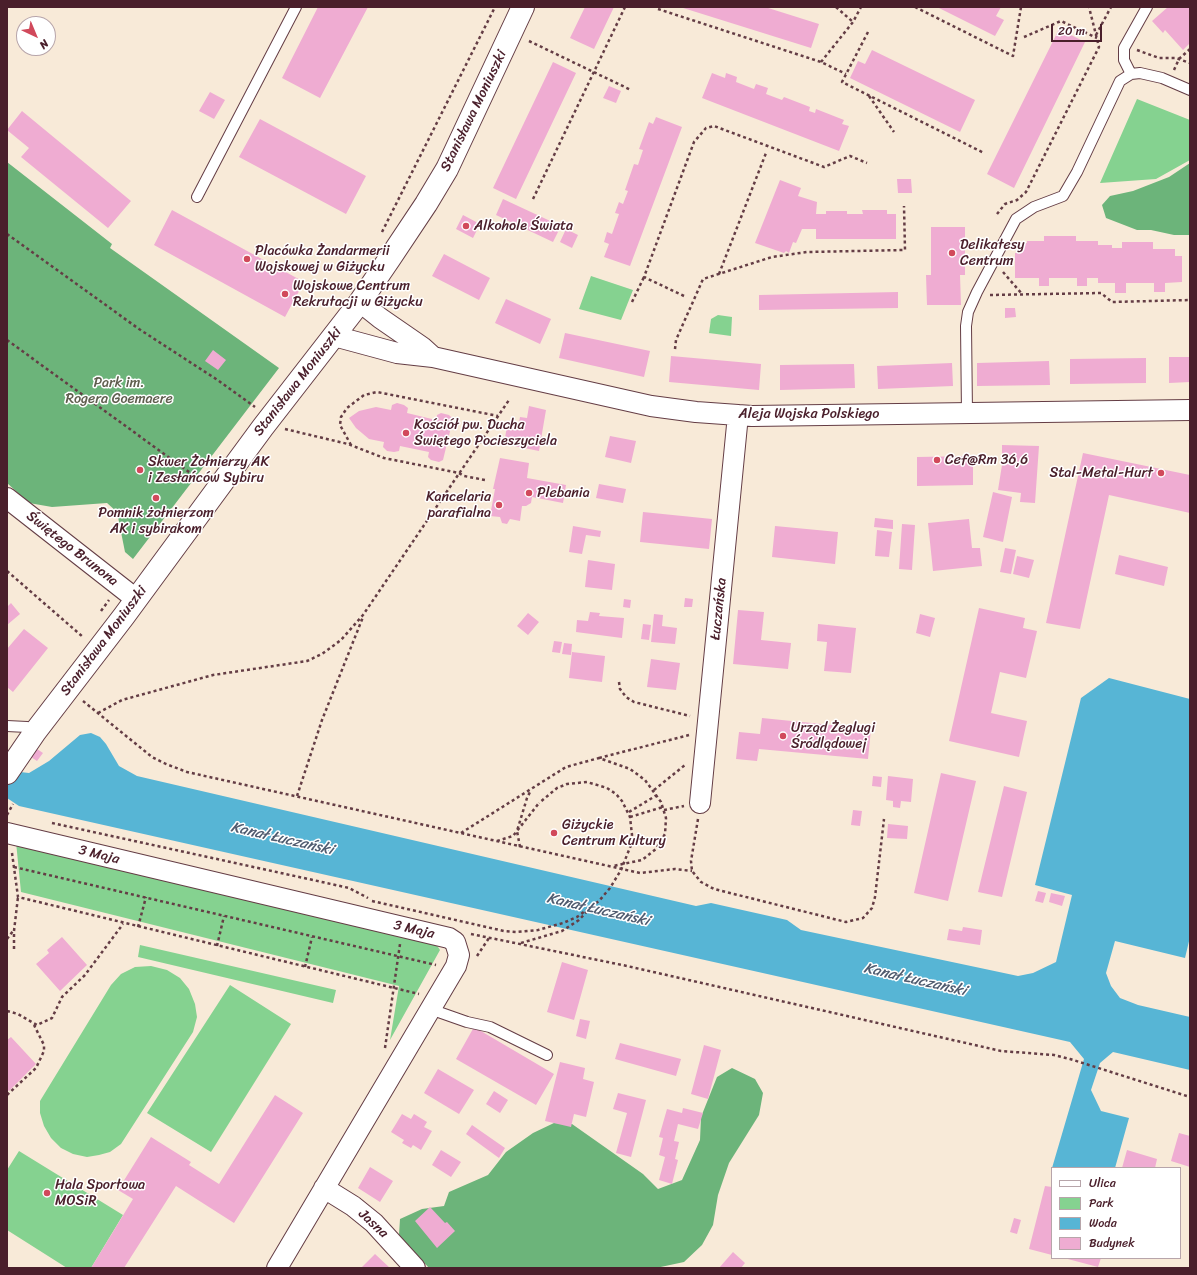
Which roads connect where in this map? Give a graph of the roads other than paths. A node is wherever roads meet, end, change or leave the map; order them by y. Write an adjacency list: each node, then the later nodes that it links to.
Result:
1 (296, 7): 6 (lane)
2 (523, 7): 7 (street, Stanisława Moniuszki)
3 (1147, 7): 4 (lane)
4 (1131, 74): 5 (lane); 11 (lane)
5 (1190, 90)
6 (197, 197)
7 (360, 302): 8 (street, Stanisława Moniuszki); 9 (street)
8 (334, 336): 9 (street, Aleja Wojska Polskiego); 14 (street, Stanisława Moniuszki)
9 (433, 358): 12 (street, Aleja Wojska Polskiego)
10 (1190, 410): 11 (street, Aleja Wojska Polskiego)
11 (967, 413): 12 (street, Aleja Wojska Polskiego)
12 (738, 415): 18 (street, Łuczańska)
13 (7, 498): 14 (street, Świętego Brunona)
14 (136, 599): 16 (street, Stanisława Moniuszki)
15 (7, 726): 16 (lane)
16 (30, 740): 17 (street, Stanisława Moniuszki)
17 (7, 773)
18 (700, 803)
19 (9, 841): 20 (street, 3 Maja)
20 (425, 1002): 21 (lane); 22 (street, 3 Maja)
21 (547, 1055)
22 (324, 1188): 23 (street, 3 Maja); 24 (street, Jasna)
23 (277, 1268)
24 (415, 1268)

